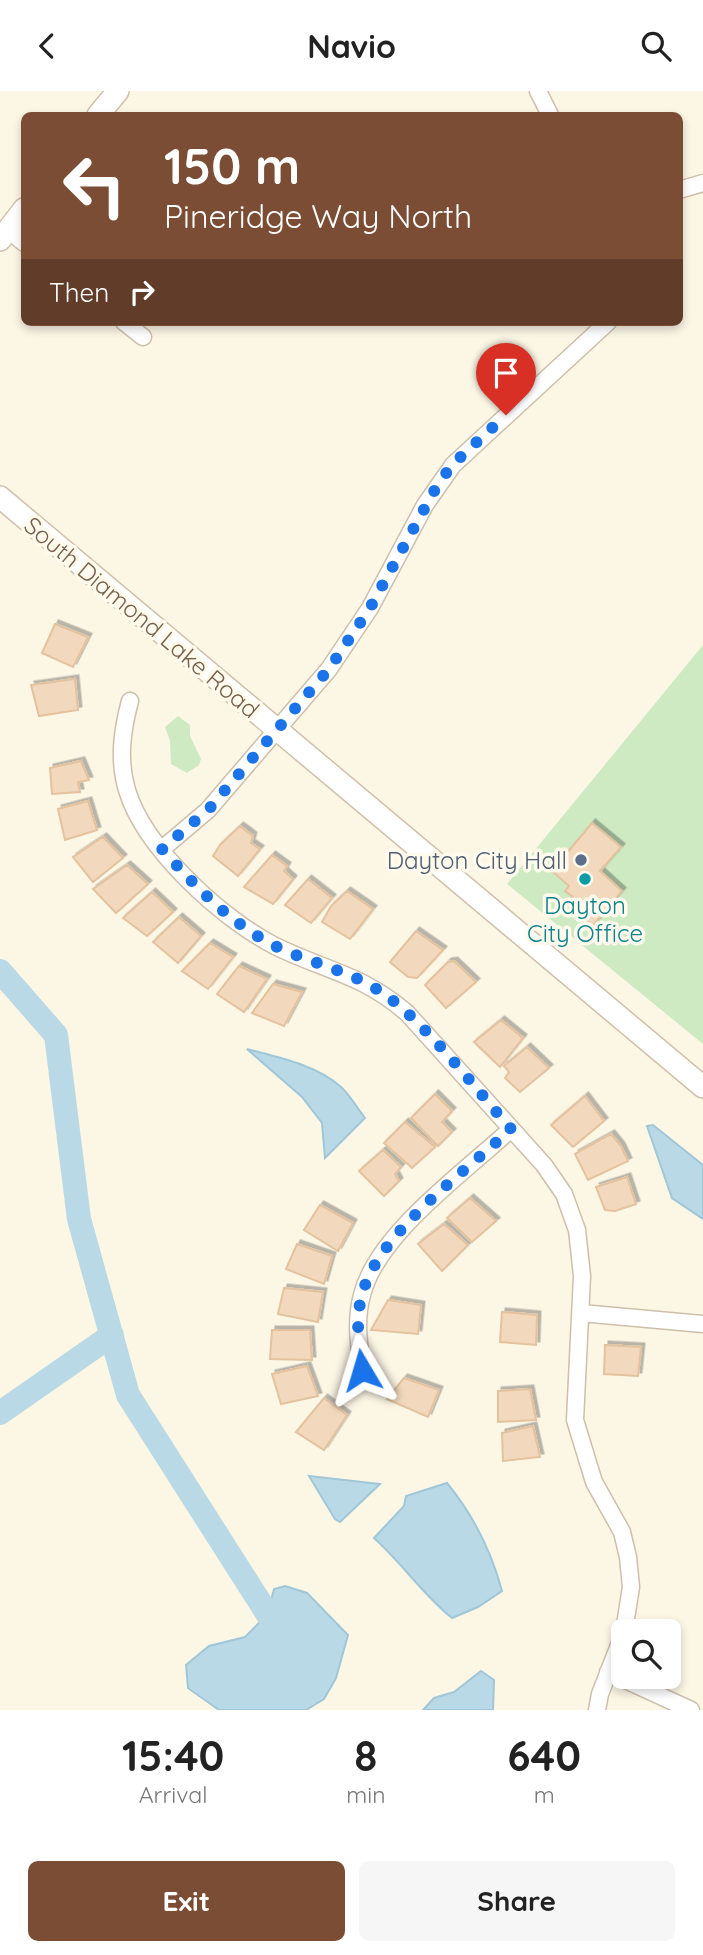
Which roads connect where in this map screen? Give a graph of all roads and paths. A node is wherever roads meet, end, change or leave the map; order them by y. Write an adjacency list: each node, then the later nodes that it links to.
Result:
1 (117, 91): 3 (street)
2 (538, 91): 4 (street)
3 (100, 112)
4 (548, 112)
5 (703, 183): 6 (street)
6 (683, 189)
7 (21, 216): 8 (street)
8 (11, 238)
9 (129, 326): 11 (street)
10 (604, 326): 14 (street)
11 (143, 337)
12 (0, 497): 14 (street, South Diamond Lake Road)
13 (130, 701): 15 (street)
14 (275, 730): 15 (street); 16 (street, South Diamond Lake Road)
15 (162, 849): 17 (street)
16 (703, 1087)
17 (511, 1129): 18 (street); 20 (street)
18 (581, 1313): 19 (street); 21 (street)
19 (703, 1324)
20 (362, 1370)
21 (626, 1619)
22 (611, 1665): 23 (street)
23 (608, 1672): 24 (street); 25 (street)
24 (597, 1710)
25 (691, 1710)

